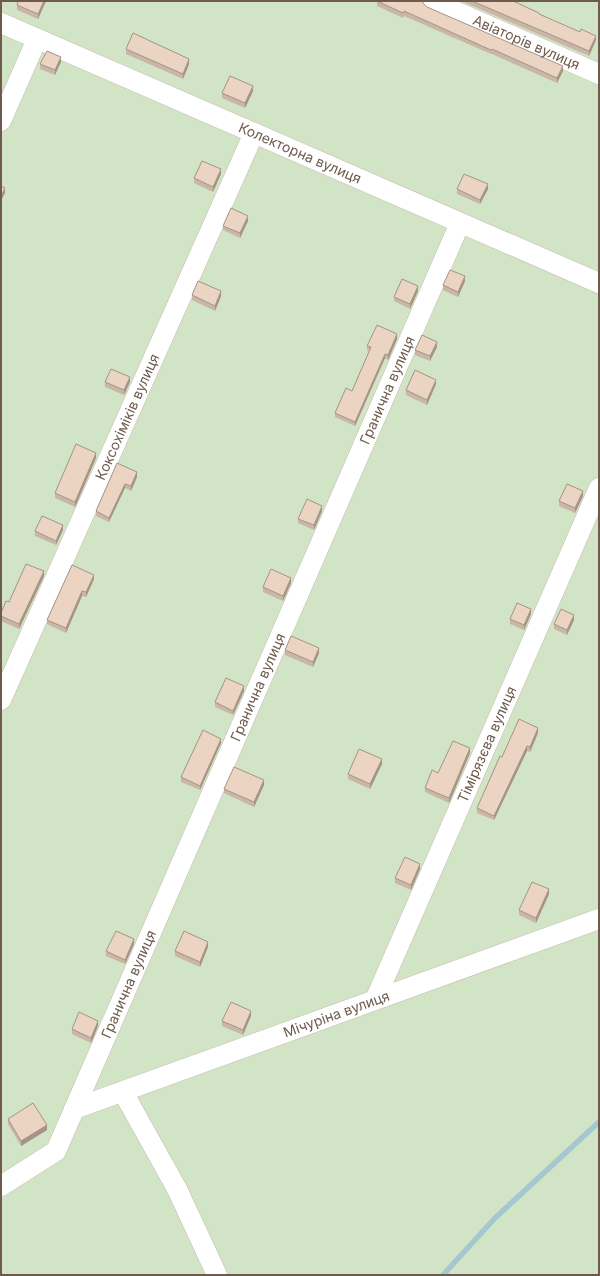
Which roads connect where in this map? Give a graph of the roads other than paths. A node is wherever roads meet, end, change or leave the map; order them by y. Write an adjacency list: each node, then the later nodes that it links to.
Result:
1 (432, 1): 4 (lane, Авіаторів вулиця)
2 (1, 23): 3 (lane, Колекторна вулиця)
3 (37, 39): 5 (lane); 6 (lane, Колекторна вулиця)
4 (599, 74)
5 (1, 121)
6 (254, 133): 7 (lane, Колекторна вулиця); 10 (lane, Коксохіміків вулиця)
7 (460, 223): 8 (lane, Колекторна вулиця); 14 (lane, Гранична вулиця)
8 (599, 283)
9 (599, 488): 12 (lane, Тімірязєва вулиця)
10 (1, 700)
11 (599, 919): 12 (lane, Мічуріна вулиця)
12 (375, 1000): 13 (lane, Мічуріна вулиця)
13 (123, 1092): 14 (lane, Мічуріна вулиця); 16 (lane)
14 (74, 1109): 15 (lane, Гранична вулиця)
15 (1, 1186)
16 (217, 1275)

